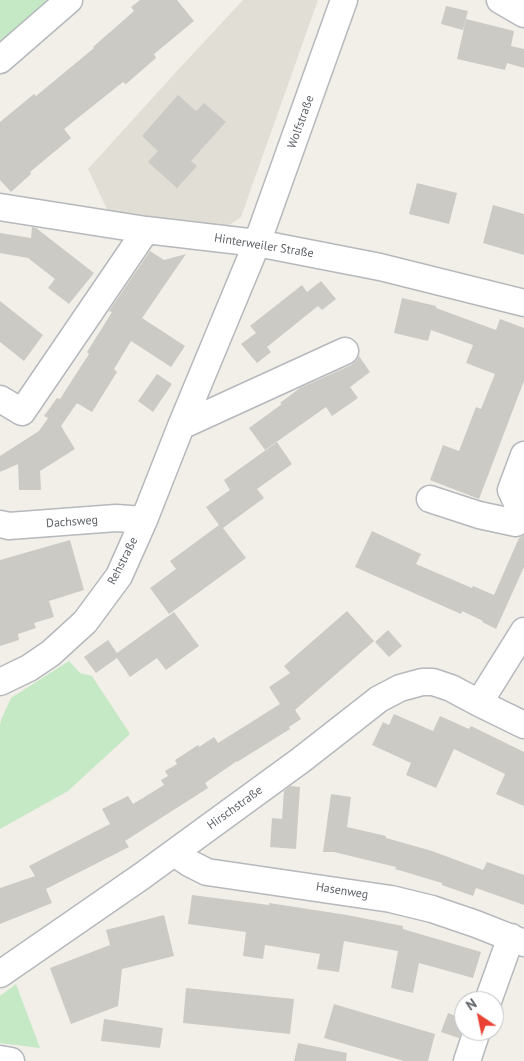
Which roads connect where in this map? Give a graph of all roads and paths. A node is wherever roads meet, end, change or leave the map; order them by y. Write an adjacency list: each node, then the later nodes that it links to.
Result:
1 (69, 0): 5 (street)
2 (344, 0): 8 (street, Wolfstraße)
3 (500, 0): 4 (street)
4 (524, 14)
5 (0, 60)
6 (0, 207): 7 (street, Hinterweiler Straße)
7 (146, 230): 8 (street, Hinterweiler Straße); 11 (street)
8 (257, 243): 9 (street, Hinterweiler Straße); 12 (street, Rehstraße)
9 (524, 303)
10 (345, 351): 12 (street)
11 (0, 399)
12 (181, 426): 17 (street, Rehstraße)
13 (524, 455): 15 (street)
14 (430, 499): 16 (street)
15 (524, 509)
16 (524, 516)
17 (144, 520): 18 (street, Dachsweg); 20 (street, Rehstraße)
18 (0, 524)
19 (524, 631): 21 (street)
20 (0, 682)
21 (479, 704): 22 (street, Hirschstraße); 23 (street, Hirschstraße)
22 (524, 725)
23 (174, 853): 24 (street, Hasenweg); 25 (street, Hirschstraße)
24 (518, 940): 26 (street, Hasenweg)
25 (0, 974)
26 (493, 991)
27 (474, 1041): 30 (street)
28 (0, 1060): 29 (street)
29 (10, 1061)
30 (467, 1061)

